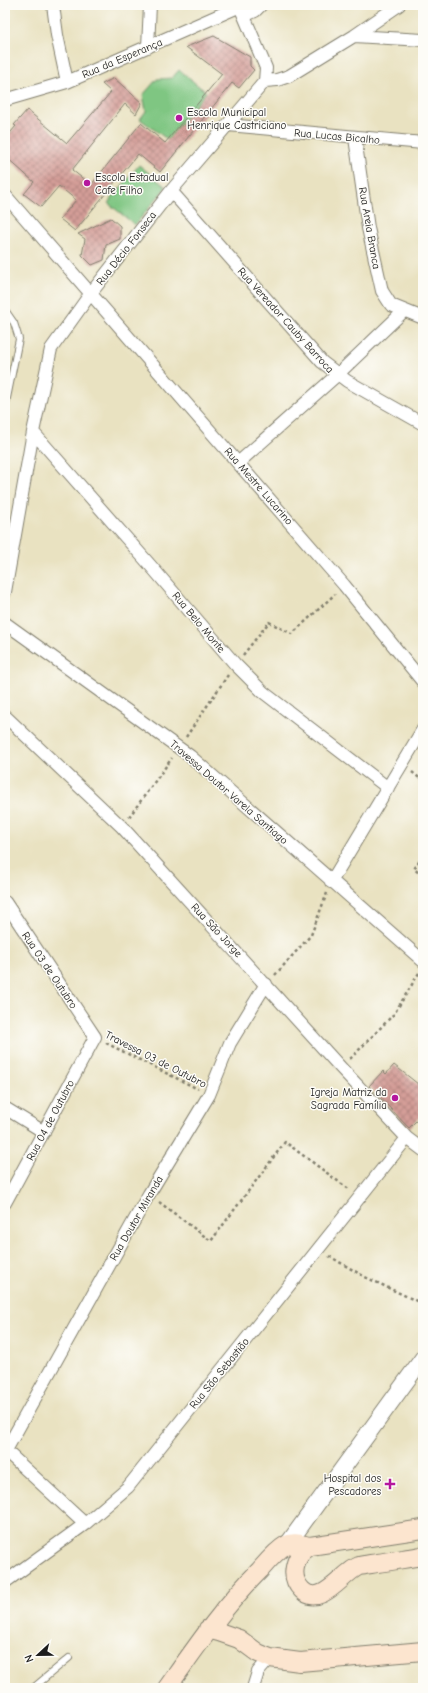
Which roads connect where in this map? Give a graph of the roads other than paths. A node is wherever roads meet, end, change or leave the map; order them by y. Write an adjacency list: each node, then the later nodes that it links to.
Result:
1 (53, 5): 10 (street)
2 (150, 5): 8 (street)
3 (261, 5): 5 (street, Rua da Esperança)
4 (399, 5): 6 (street)
5 (240, 12): 8 (street, Rua da Esperança); 9 (street)
6 (354, 36): 7 (street); 9 (street)
7 (423, 40)
8 (148, 47): 10 (street, Rua da Esperança)
9 (265, 81): 12 (street, Rua Décio Fonseca)
10 (67, 82): 11 (street, Rua da Esperança)
11 (5, 100)
12 (228, 125): 13 (street, Rua Lucas Bicalho); 15 (street, Rua Décio Fonseca)
13 (355, 138): 14 (street, Rua Lucas Bicalho); 19 (street, Rua Areia Branca)
14 (423, 143)
15 (171, 191): 17 (street, Rua Décio Fonseca); 21 (street, Rua Vereador Cauby Barroca)
16 (5, 195): 17 (street, Rua Mestre Lucarino)
17 (91, 293): 24 (street, Rua Décio Fonseca); 25 (street, Rua Mestre Lucarino)
18 (5, 310): 22 (lane)
19 (402, 310): 20 (street); 21 (street)
20 (423, 318)
21 (337, 375): 23 (street, Rua Vereador Cauby Barroca); 25 (street)
22 (5, 408)
23 (423, 424)
24 (32, 432): 26 (street, Rua Décio Fonseca); 31 (street, Rua Belo Monte)
25 (238, 463): 28 (street, Rua Mestre Lucarino)
26 (5, 592)
27 (5, 623): 32 (street, Travessa Doutor Varela Santiago)
28 (423, 682)
29 (5, 716): 35 (street, Rua São Jorge)
30 (423, 729): 31 (street)
31 (388, 788): 32 (street)
32 (331, 882): 34 (street, Travessa Doutor Varela Santiago)
33 (5, 902): 36 (street, Rua 03 de Outubro)
34 (423, 961)
35 (266, 984): 39 (street, Rua São Jorge); 43 (street, Rua Doutor Miranda)
36 (95, 1037): 38 (street, Rua 04 de Outubro)
37 (5, 1108): 38 (street)
38 (44, 1132): 41 (street, Rua 04 de Outubro)
39 (407, 1138): 40 (street, Rua São Jorge); 44 (street, Rua São Sebastião)
40 (423, 1150)
41 (5, 1203)
42 (423, 1358): 46 (street)
43 (5, 1452): 44 (street)
44 (85, 1524): 49 (street, Rua São Sebastião)
45 (423, 1529): 47 (main road)
46 (287, 1545): 47 (main road); 50 (main road)
47 (310, 1546): 48 (main road)
48 (423, 1556)
49 (5, 1582)
50 (208, 1629): 53 (main road); 55 (main road)
51 (423, 1651): 53 (main road)
52 (69, 1658): 54 (lane)
53 (270, 1658): 56 (street)
54 (33, 1688)
55 (167, 1688)
56 (253, 1688)

